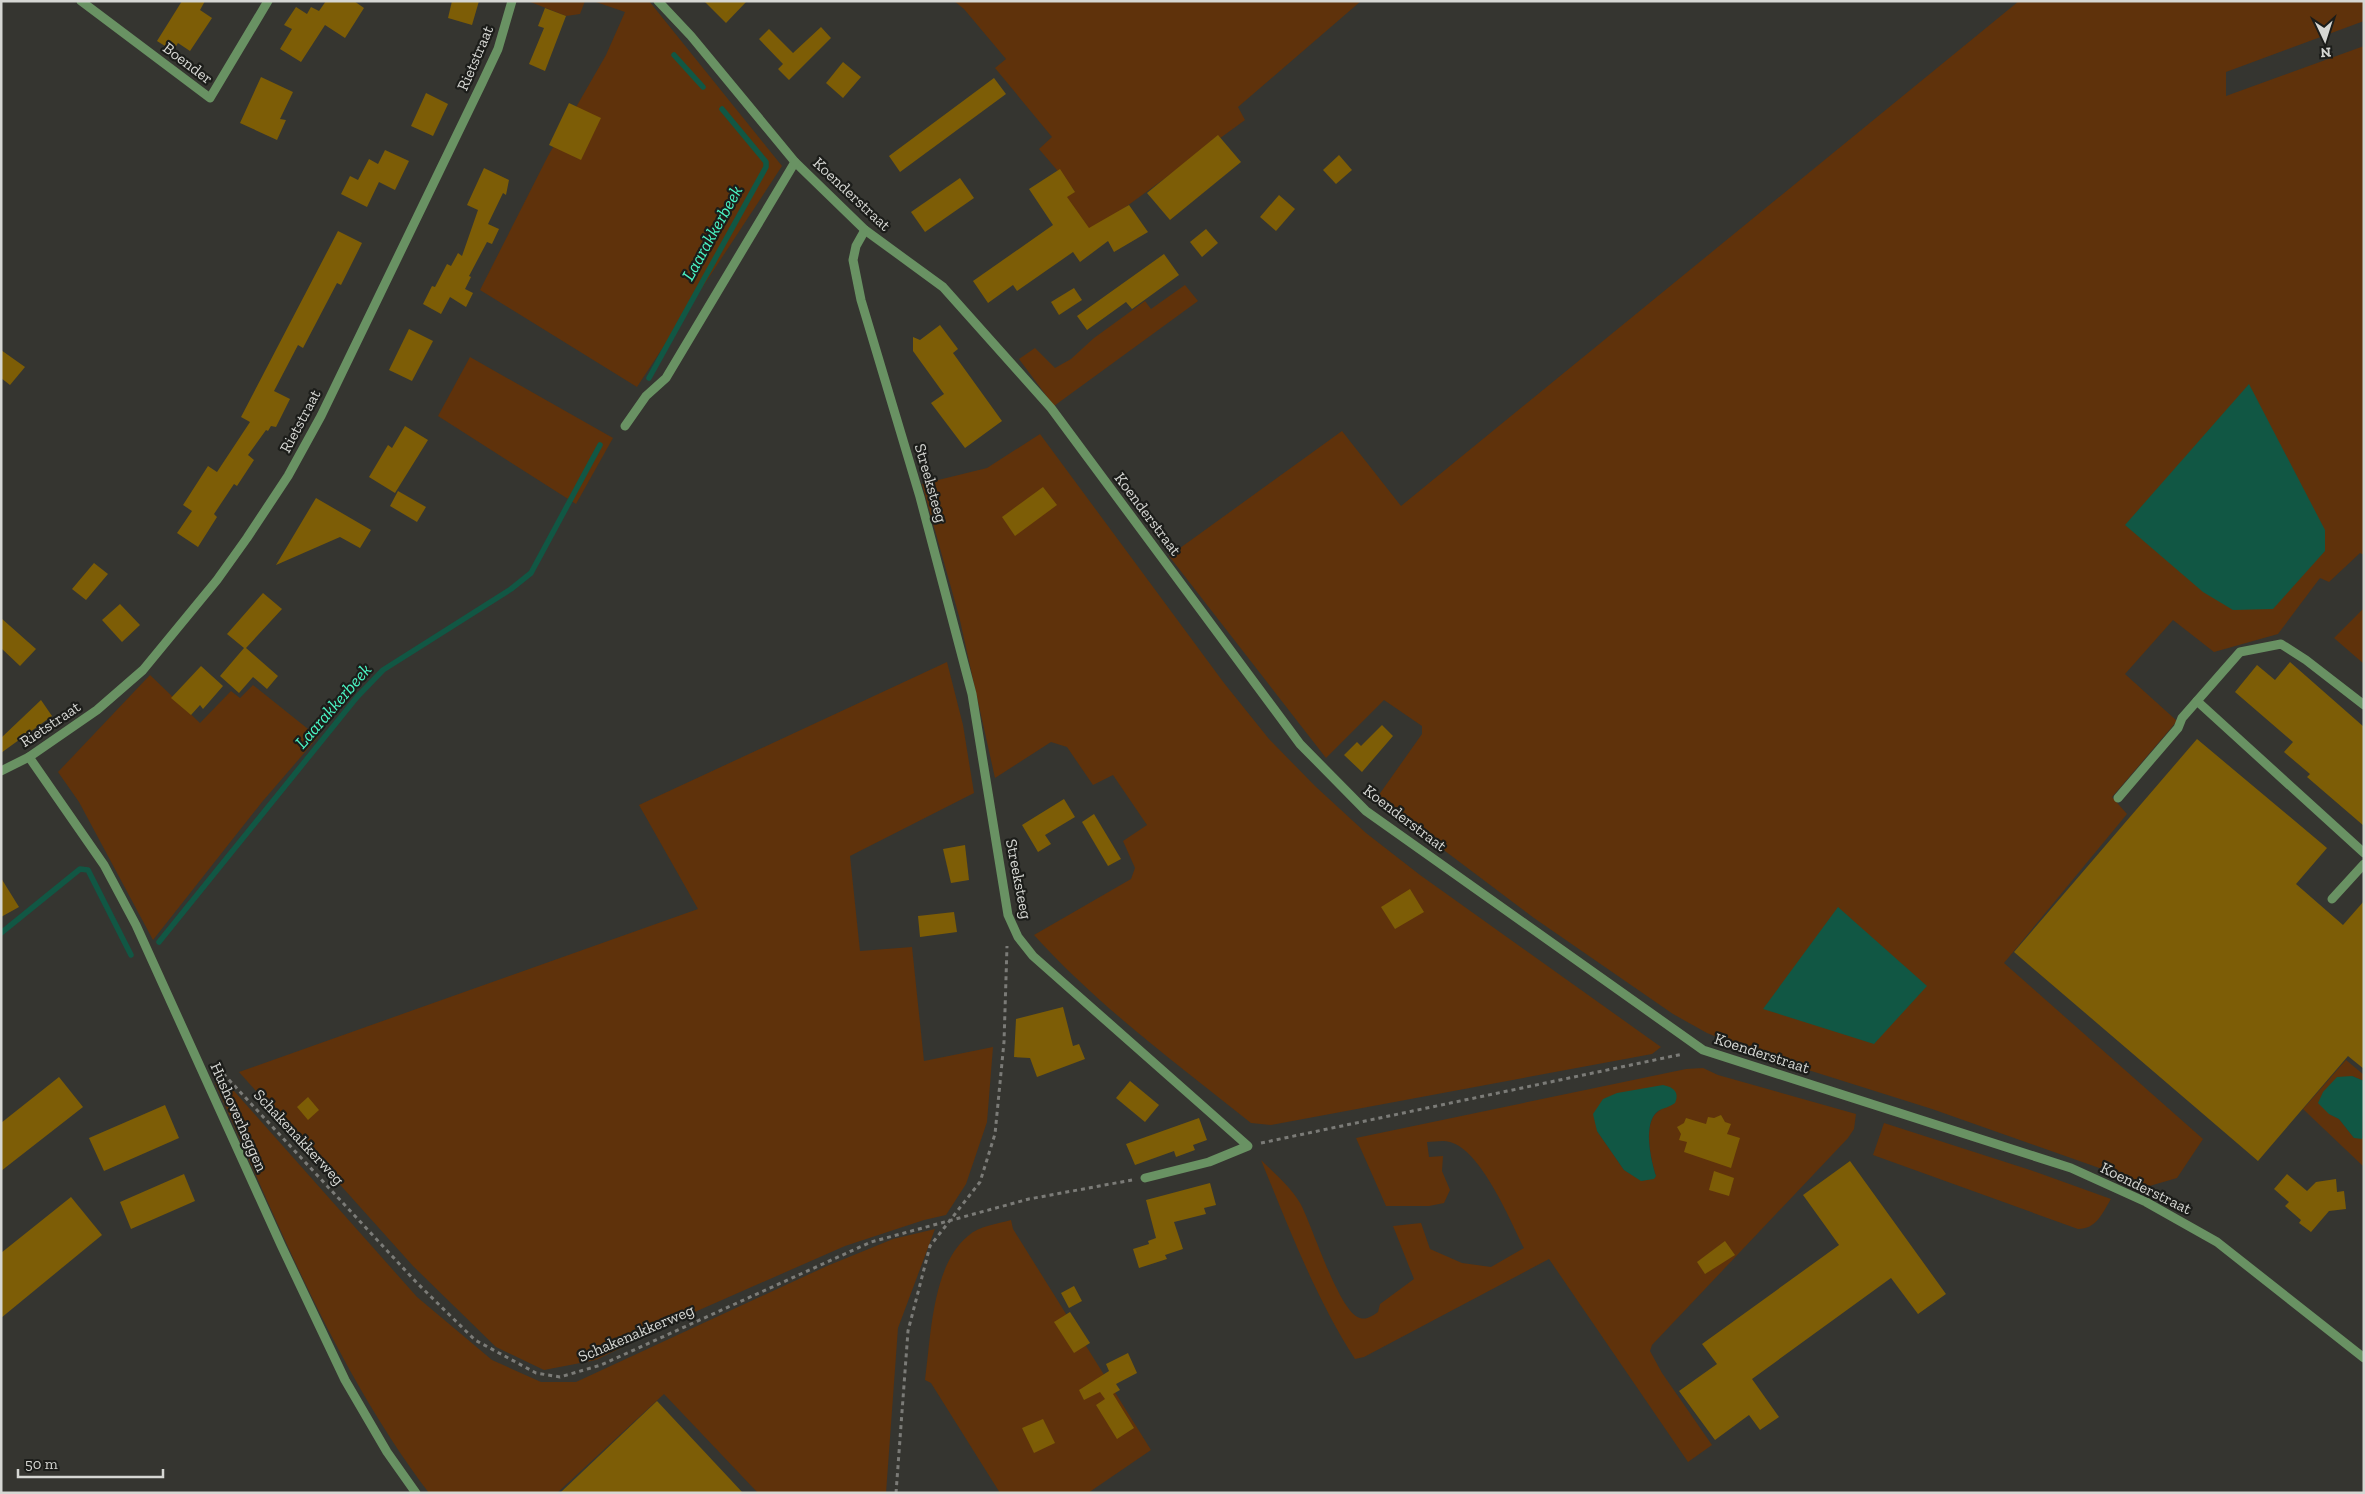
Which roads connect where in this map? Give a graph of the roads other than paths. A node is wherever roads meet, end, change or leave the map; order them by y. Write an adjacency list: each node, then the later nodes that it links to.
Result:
1 (81, 1): 2 (street, Boender)
2 (268, 1)
3 (512, 1): 10 (street, Rietstraat)
4 (658, 1): 5 (street, Koenderstraat)
5 (795, 162): 6 (street, Koenderstraat); 7 (street)
6 (865, 230): 16 (street, Streeksteeg); 17 (street, Koenderstraat)
7 (625, 426)
8 (2197, 701): 9 (street); 12 (street); 13 (street)
9 (2364, 706)
10 (28, 758): 11 (street, Rietstraat); 18 (street, Hushoverheggen)
11 (1, 772)
12 (2118, 798)
13 (2364, 852)
14 (2364, 864): 15 (street)
15 (2332, 899)
16 (1145, 1178)
17 (2364, 1358)
18 (416, 1493)

